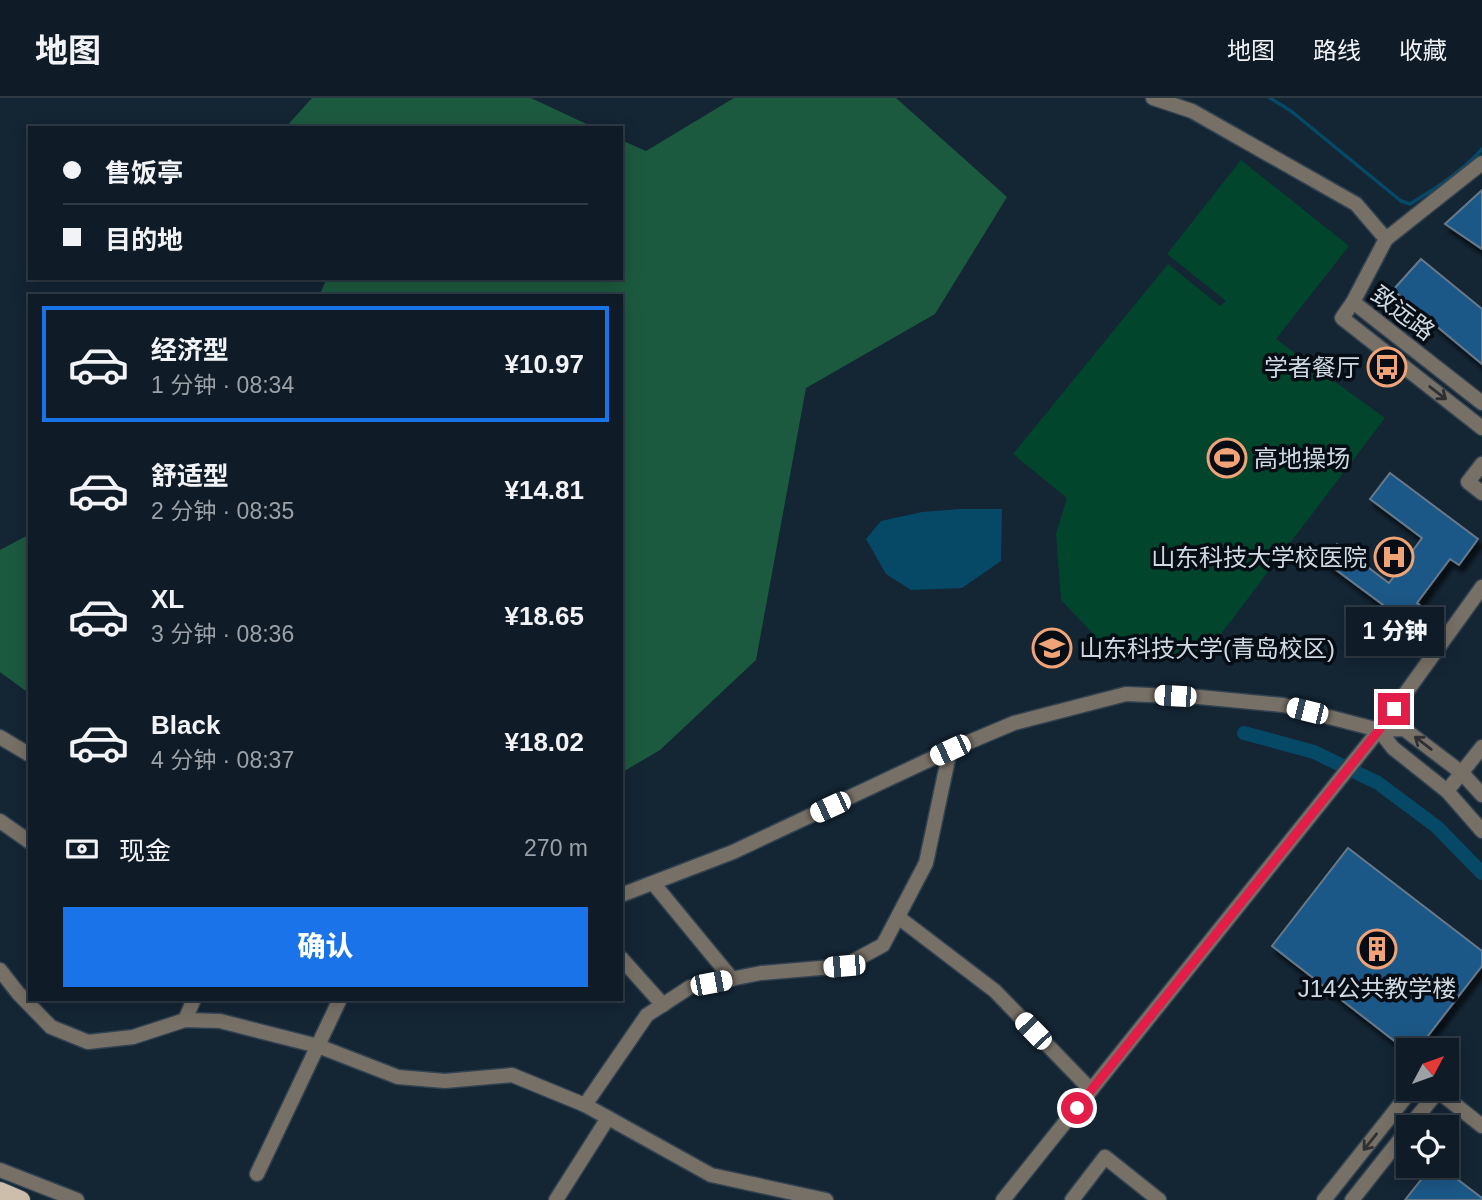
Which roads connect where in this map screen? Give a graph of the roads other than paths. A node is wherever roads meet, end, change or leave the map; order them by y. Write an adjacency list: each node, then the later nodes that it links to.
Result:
1 (1153, 98): 3 (street)
2 (1482, 163): 3 (street)
3 (1386, 239): 4 (street)
4 (1353, 302): 5 (street, 致远路); 6 (street, 致远路, one-way to 6)
5 (1482, 402)
6 (1482, 428)
7 (1482, 464): 8 (street)
8 (1482, 493)
9 (1482, 587): 10 (street)
10 (1379, 730): 13 (street); 15 (street, one-way to 10); 16 (street); 34 (street)
11 (0, 737): 14 (street)
12 (1482, 747): 15 (street)
13 (950, 750): 21 (street); 23 (street)
14 (28, 754)
15 (1462, 773): 16 (street); 17 (street)
16 (1447, 791): 19 (street)
17 (1482, 794)
18 (0, 821): 20 (street)
19 (1482, 831)
20 (28, 841)
21 (653, 883): 22 (street); 26 (street)
22 (623, 894)
23 (898, 917): 26 (street); 34 (street)
24 (623, 960): 31 (street)
25 (0, 970): 28 (street)
26 (732, 979): 31 (street)
27 (0, 991): 28 (street)
28 (18, 993): 32 (street)
29 (193, 1001): 32 (street)
30 (339, 1001): 33 (street)
31 (663, 1005): 37 (street)
32 (185, 1020): 33 (street)
33 (318, 1046): 37 (street); 42 (street)
34 (1091, 1090): 48 (street)
35 (1403, 1101): 51 (street, one-way to 51)
36 (1450, 1101): 39 (street)
37 (585, 1105): 38 (street)
38 (608, 1118): 44 (street); 47 (street)
39 (1482, 1126)
40 (1396, 1144): 52 (street)
41 (0, 1170): 46 (street)
42 (257, 1174)
43 (0, 1191): 45 (main road)
44 (816, 1199)
45 (21, 1200)
46 (77, 1200)
47 (556, 1200)
48 (1003, 1200)
49 (1072, 1200): 50 (street)
50 (1159, 1200)
51 (1324, 1200)
52 (1352, 1200)

